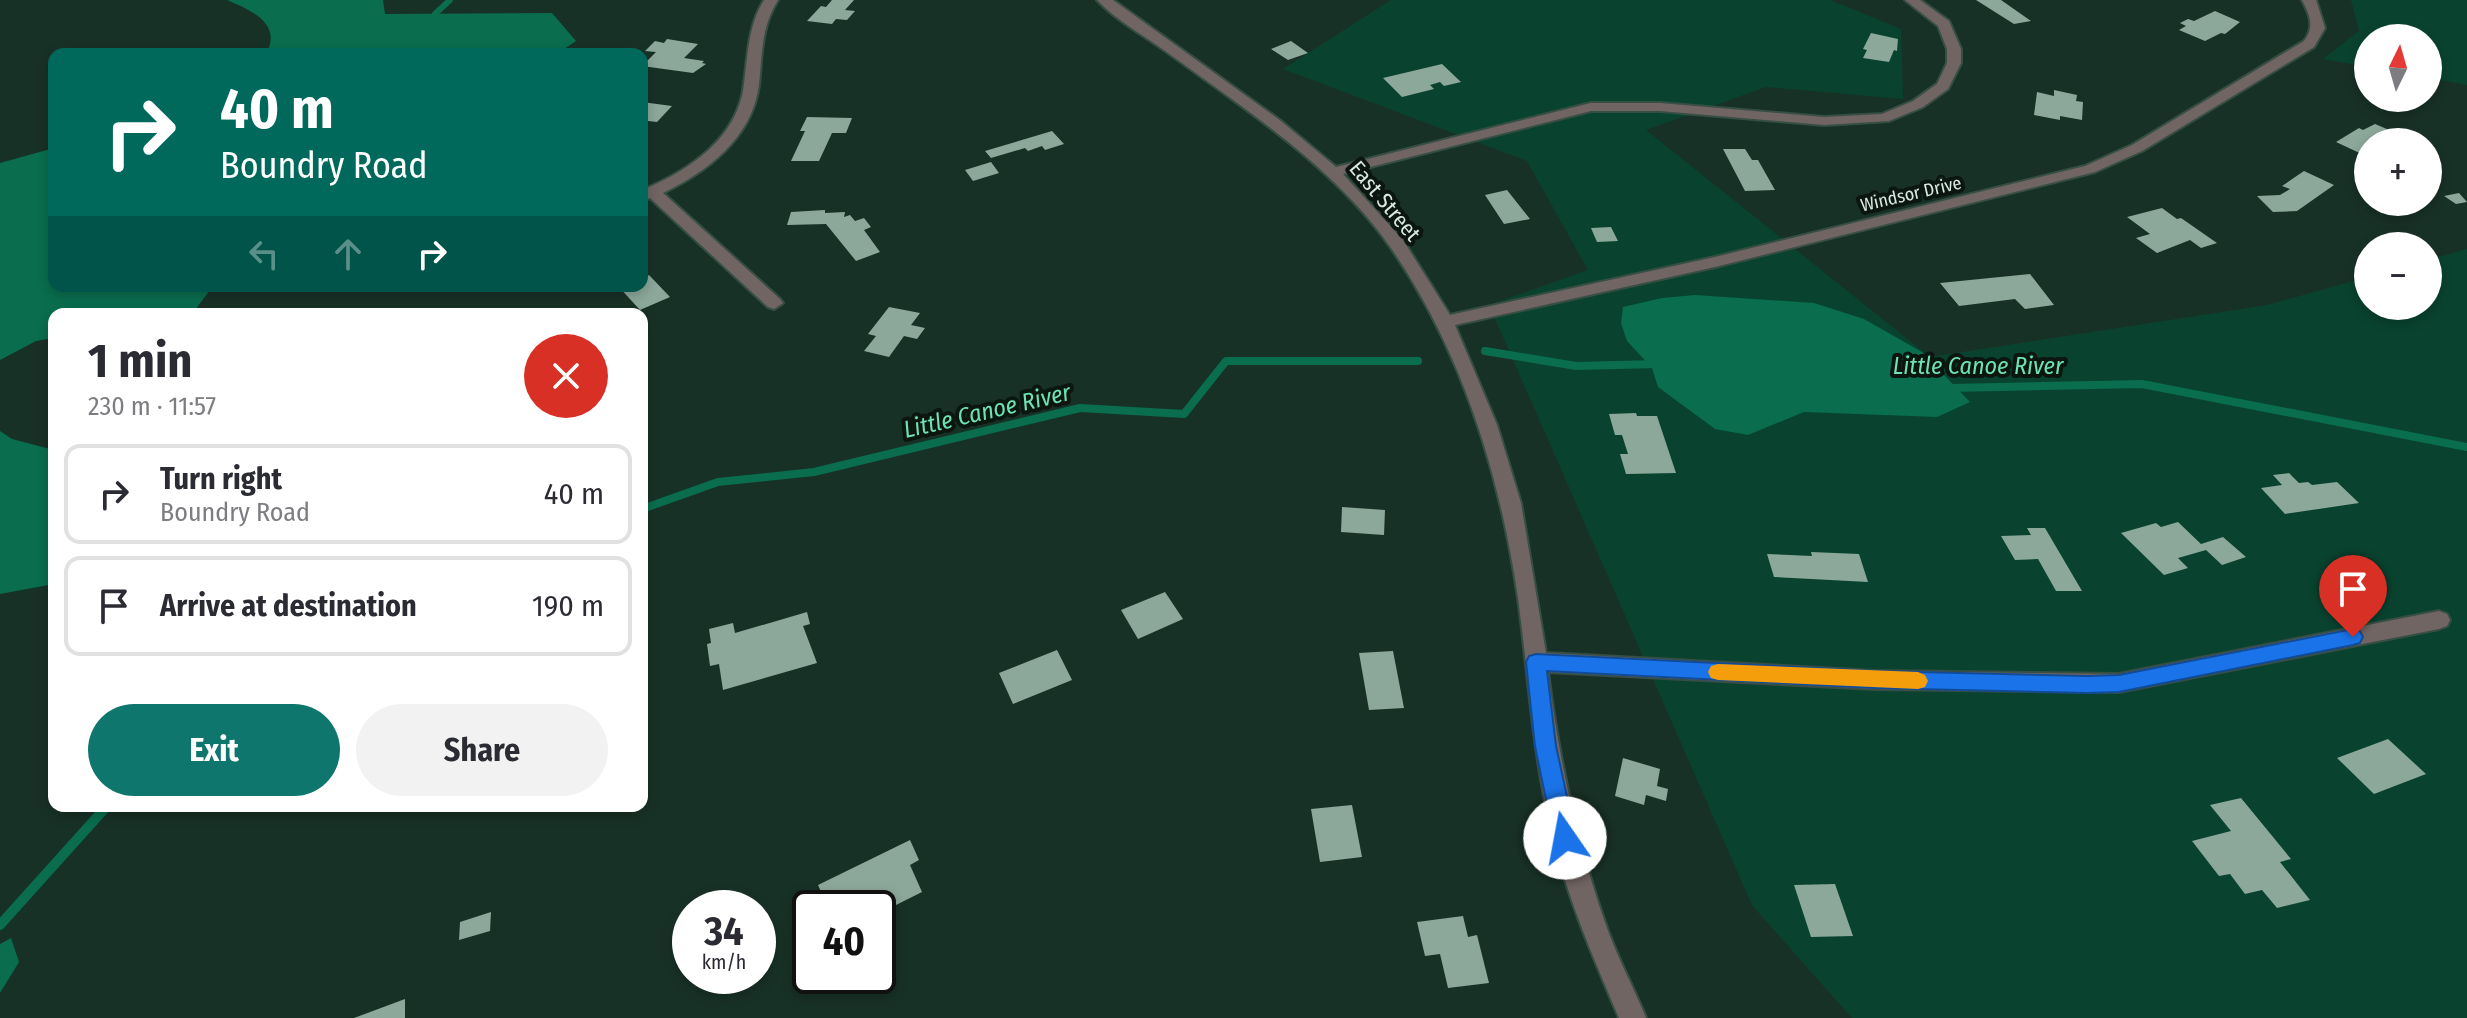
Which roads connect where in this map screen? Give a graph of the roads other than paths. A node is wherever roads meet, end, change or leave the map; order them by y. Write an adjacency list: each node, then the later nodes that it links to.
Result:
1 (771, 0): 6 (street)
2 (1104, 0): 5 (street, East Street)
3 (1912, 0): 5 (street)
4 (2309, 0): 9 (street, Windsor Drive)
5 (1333, 172): 9 (street, East Street)
6 (648, 193)
7 (648, 195): 8 (street)
8 (774, 303)
9 (1445, 322): 11 (street, East Street)
10 (2439, 620): 11 (street)
11 (1536, 662): 12 (street, East Street)
12 (1633, 1018)

